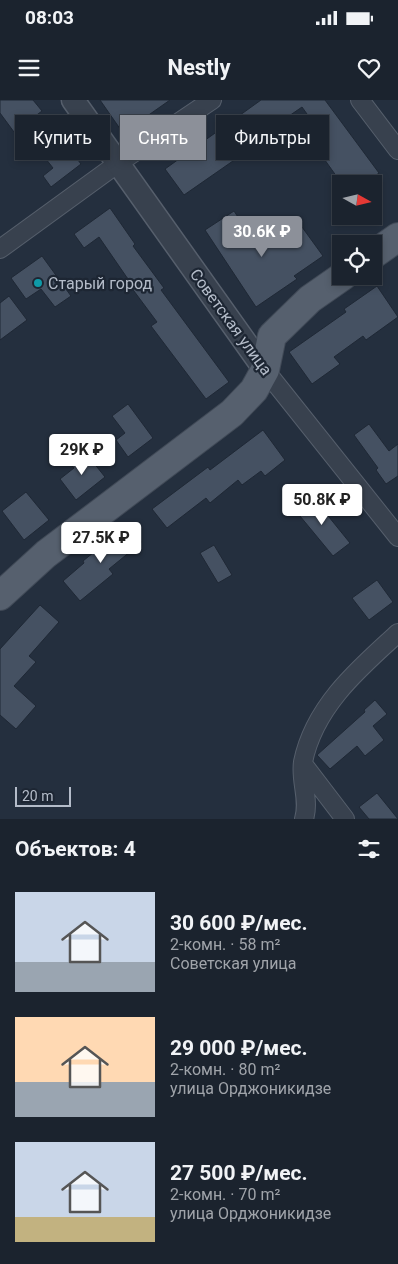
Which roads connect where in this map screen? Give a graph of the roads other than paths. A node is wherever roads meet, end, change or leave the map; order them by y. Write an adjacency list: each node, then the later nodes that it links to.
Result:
1 (73, 100): 5 (street, Советская улица)
2 (212, 100): 5 (street)
3 (360, 100): 4 (street)
4 (398, 150)
5 (117, 164): 8 (street); 10 (street, Советская улица)
6 (398, 237): 7 (main road)
7 (382, 248)
8 (0, 249)
9 (332, 284): 10 (main road)
10 (265, 370): 11 (street, Советская улица); 12 (main road)
11 (398, 537)
12 (0, 596)
13 (398, 633): 14 (street)
14 (303, 764): 15 (street); 16 (street)
15 (304, 819)
16 (344, 819)

